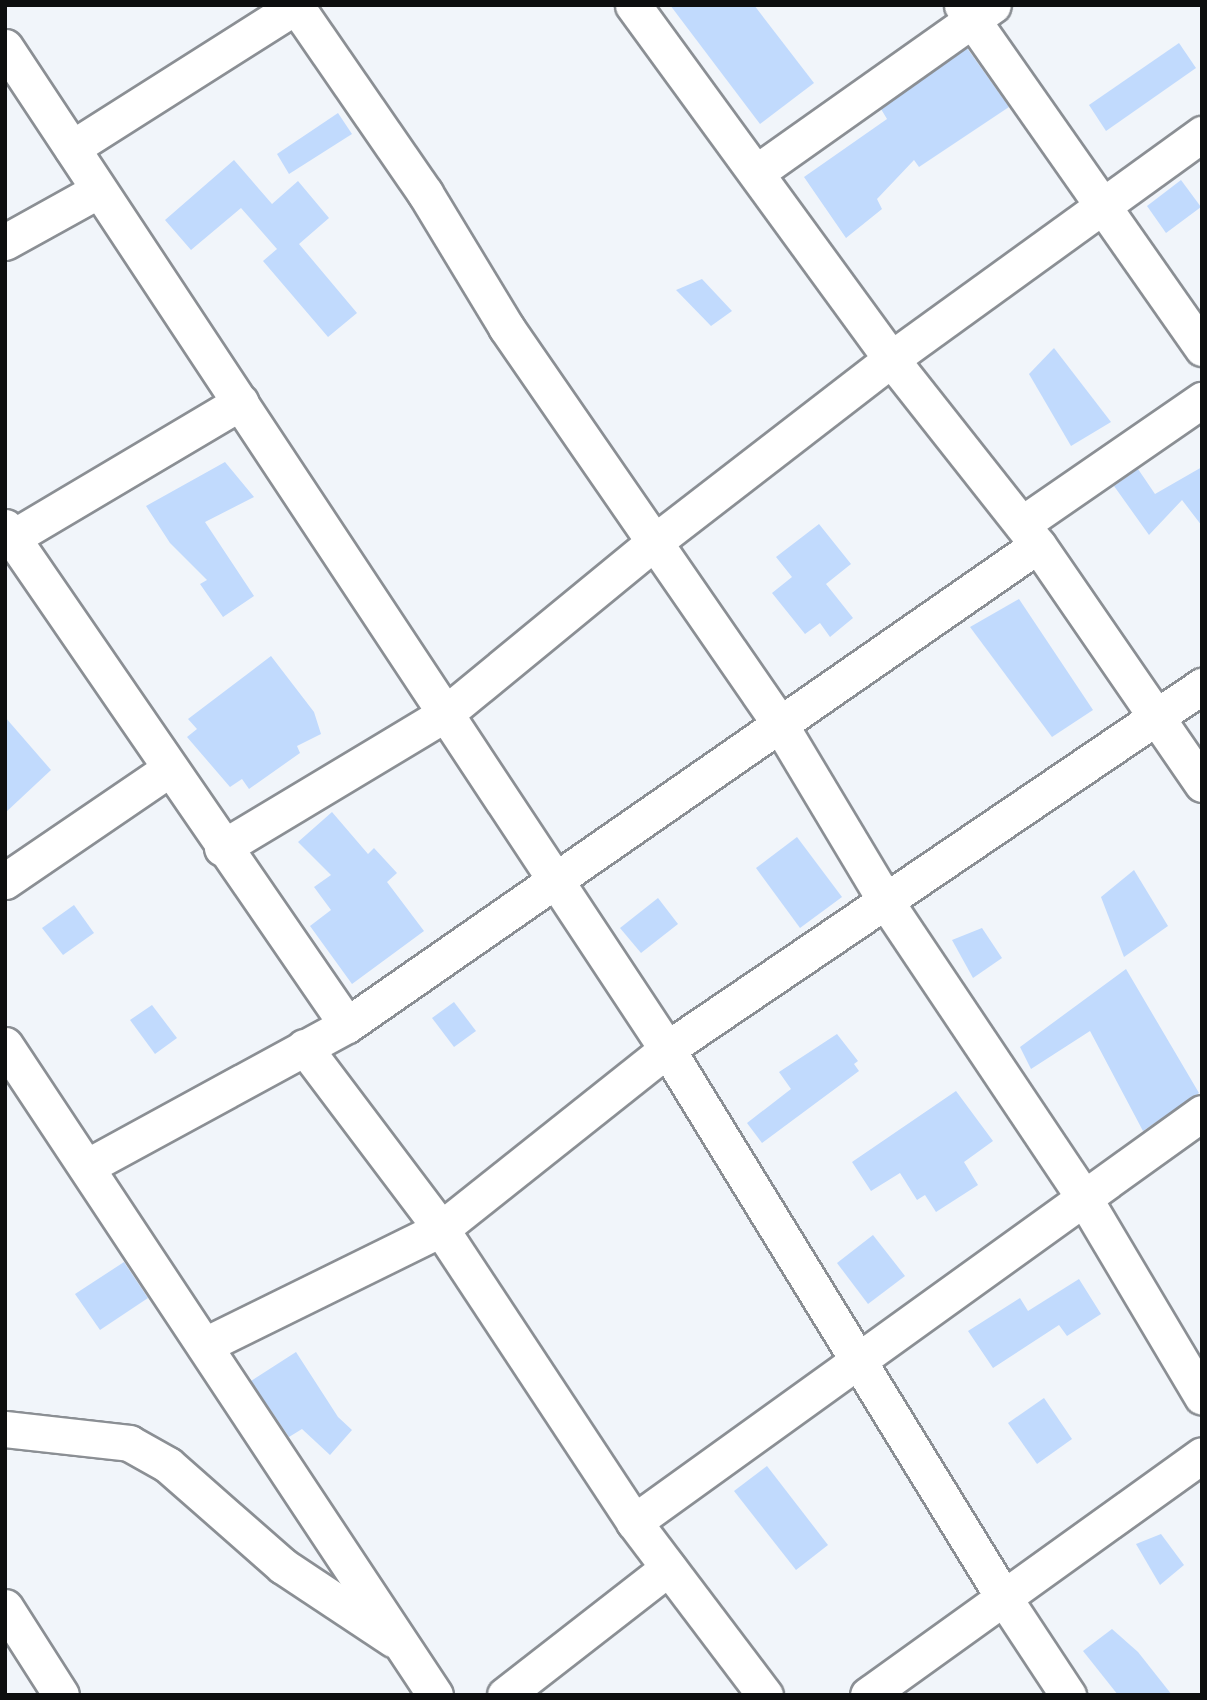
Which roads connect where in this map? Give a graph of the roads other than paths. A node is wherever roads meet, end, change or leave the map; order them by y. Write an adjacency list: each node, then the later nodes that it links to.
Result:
1 (633, 5): 7 (street)
2 (297, 6): 6 (street); 17 (street)
3 (976, 10): 7 (street); 9 (street)
4 (5, 47): 6 (street)
5 (1202, 134): 9 (street)
6 (72, 148): 8 (street)
7 (757, 172): 12 (street)
8 (99, 190): 10 (street); 14 (street)
9 (1099, 207): 11 (street); 12 (street)
10 (5, 242)
11 (1202, 348)
12 (891, 359): 15 (street); 17 (street)
13 (1202, 400): 15 (street)
14 (241, 402): 16 (street); 19 (street)
15 (1030, 535): 20 (street); 21 (street)
16 (8, 536): 22 (street)
17 (652, 544): 19 (street); 21 (street)
18 (1202, 686): 20 (street)
19 (445, 714): 24 (street); 26 (street)
20 (1159, 717): 23 (street); 27 (street)
21 (779, 723): 26 (street); 27 (street)
22 (169, 769): 24 (street); 25 (street)
23 (1202, 784)
24 (222, 848): 28 (street)
25 (5, 881)
26 (554, 881): 28 (street); 31 (street)
27 (886, 902): 31 (street); 34 (street)
28 (347, 1026): 30 (street)
29 (5, 1045): 33 (street)
30 (304, 1047): 33 (street); 35 (street)
31 (667, 1049): 35 (street); 37 (street)
32 (1202, 1113): 34 (street)
33 (88, 1166): 36 (street)
34 (1084, 1198): 37 (street); 38 (street)
35 (441, 1229): 36 (street); 41 (street)
36 (205, 1345): 45 (street)
37 (858, 1360): 41 (street); 43 (street)
38 (1202, 1397)
39 (5, 1429): 45 (street)
40 (1202, 1455): 43 (street)
41 (634, 1522): 42 (street)
42 (668, 1568): 48 (street); 49 (street)
43 (1002, 1595): 50 (street); 51 (street)
44 (5, 1607): 46 (street)
45 (402, 1645): 47 (street)
46 (61, 1695)
47 (435, 1695)
48 (505, 1695)
49 (765, 1695)
50 (869, 1695)
51 (1068, 1695)

